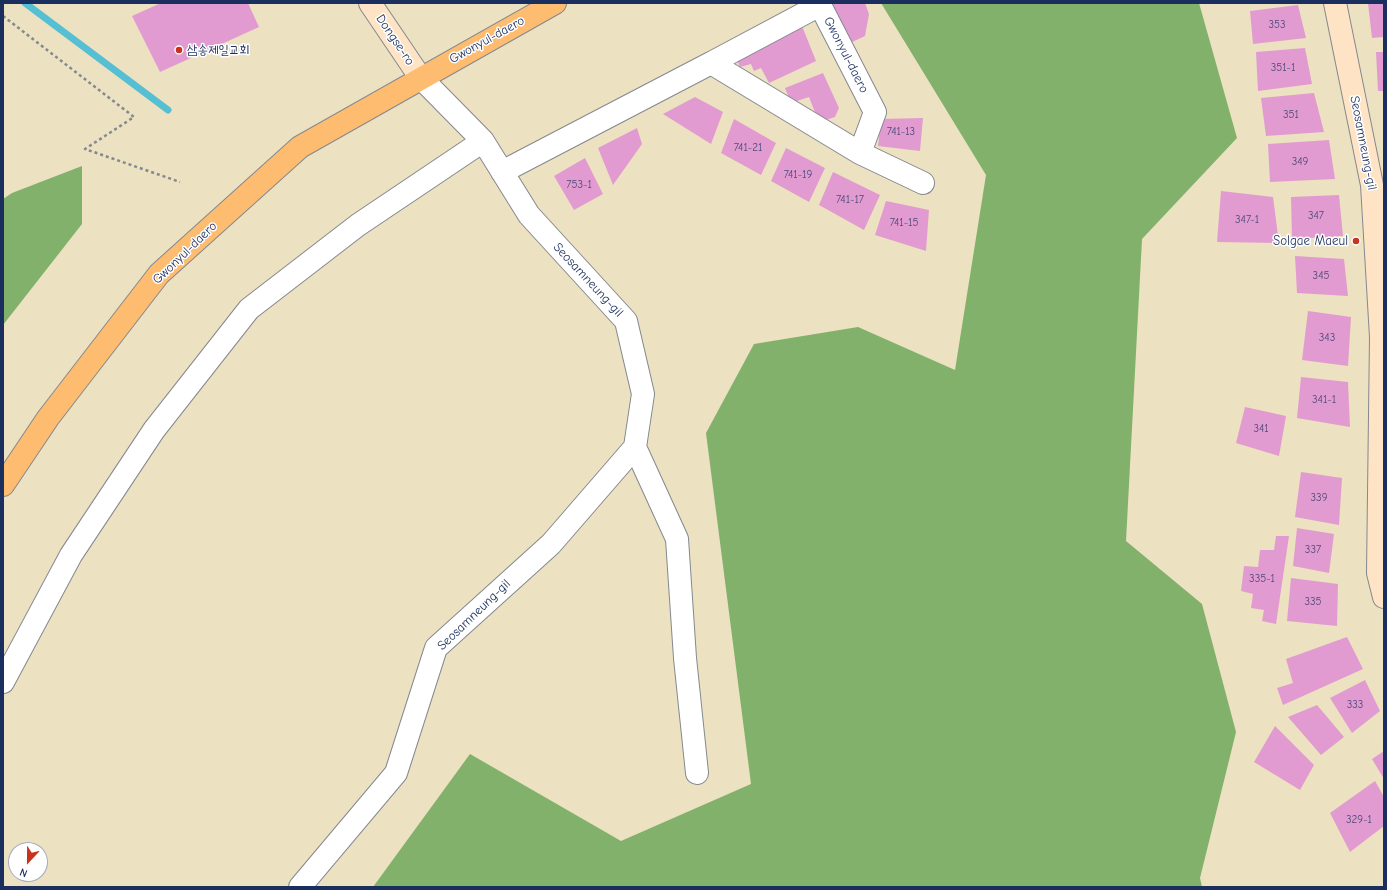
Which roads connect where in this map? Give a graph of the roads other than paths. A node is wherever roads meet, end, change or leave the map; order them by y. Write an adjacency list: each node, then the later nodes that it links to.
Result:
1 (370, 3): 5 (street, Dongse-ro)
2 (554, 3): 5 (main road, Gwonyul-daero)
3 (1335, 3): 10 (street, Seosamneung-gil)
4 (711, 63): 7 (street); 7 (street, Gwonyul-daero); 8 (street, Gwonyul-daero)
5 (420, 77): 6 (street); 13 (main road, Gwonyul-daero)
6 (483, 141): 8 (street); 15 (street)
7 (860, 153): 9 (street)
8 (502, 172): 11 (street, Seosamneung-gil)
9 (923, 183)
10 (1381, 296): 12 (street, Seosamneung-gil)
11 (635, 447): 16 (street); 17 (street, Seosamneung-gil)
12 (1382, 452): 14 (street, Seosamneung-gil)
13 (3, 485)
14 (1384, 597)
15 (3, 682)
16 (697, 773)
17 (300, 887)

